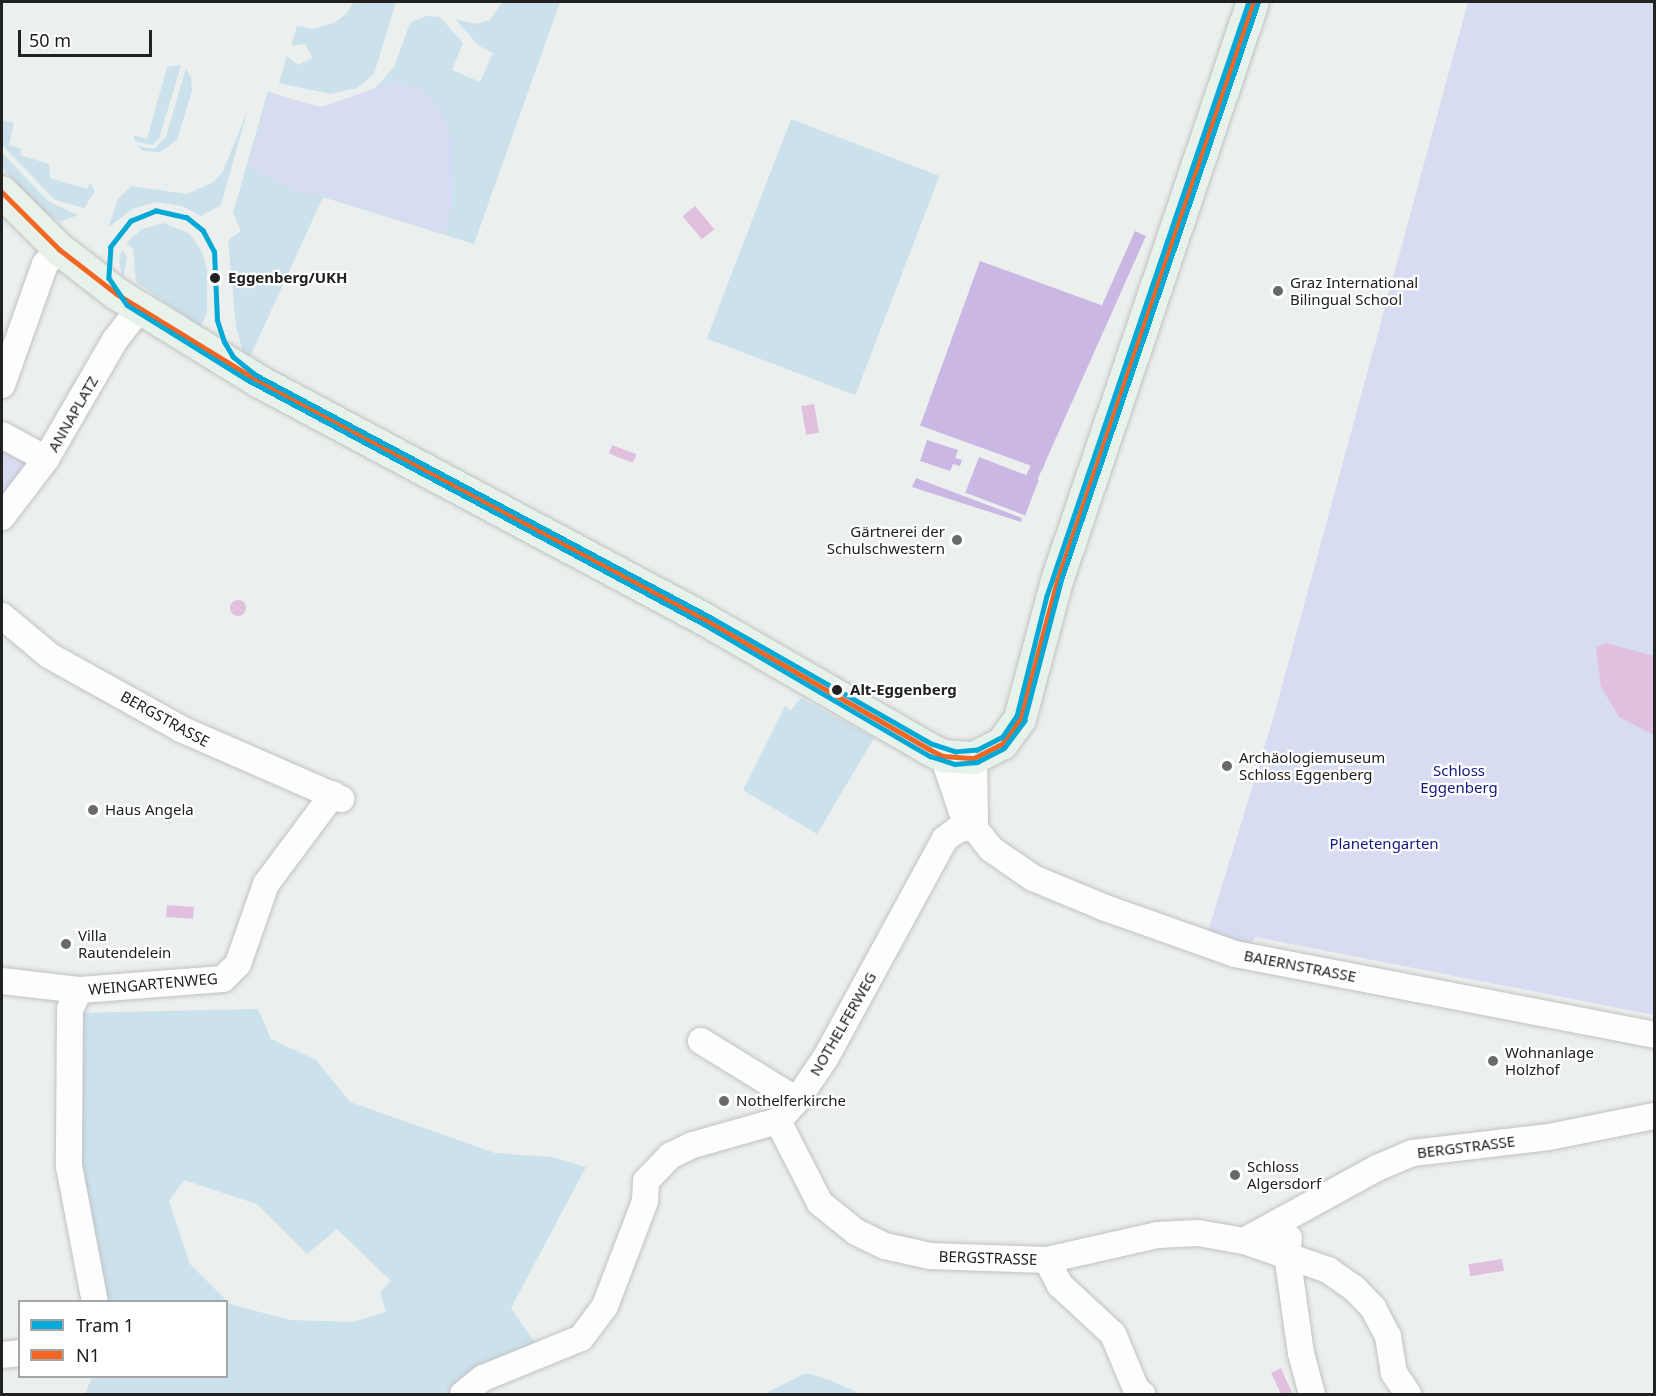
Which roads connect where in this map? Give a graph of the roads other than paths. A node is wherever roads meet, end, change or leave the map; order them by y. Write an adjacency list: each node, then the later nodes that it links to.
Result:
1 (1253, 2): 11 (main road)
2 (2, 192): 3 (main road)
3 (59, 249): 4 (main road); 5 (street)
4 (140, 308): 7 (street, ANNAPLATZ); 10 (main road)
5 (2, 385)
6 (2, 435): 7 (street)
7 (46, 459): 8 (street, ANNAPLATZ)
8 (2, 517)
9 (2, 616): 12 (street, BERGSTRASSE)
10 (943, 756): 11 (main road); 13 (street, BAIERNSTRASSE)
11 (974, 758): 13 (street)
12 (337, 796): 15 (street, WEINGARTENWEG)
13 (974, 826): 16 (street, BAIERNSTRASSE); 18 (street, NOTHELFERWEG)
14 (2, 981): 15 (street, WEINGARTENWEG)
15 (80, 990): 25 (street, WEINGARTENWEG)
16 (1654, 1035)
17 (701, 1041): 18 (street)
18 (797, 1100): 20 (street, NOTHELFERWEG)
19 (1654, 1116): 21 (street, BERGSTRASSE)
20 (778, 1120): 24 (street, BERGSTRASSE); 28 (street)
21 (1291, 1218): 22 (street, BERGSTRASSE); 23 (street)
22 (1244, 1241): 23 (street); 24 (street, BERGSTRASSE)
23 (1287, 1254): 30 (street); 31 (street)
24 (1047, 1260): 29 (street)
25 (95, 1300)
26 (18, 1353): 27 (street)
27 (2, 1355)
28 (463, 1395)
29 (1142, 1395)
30 (1312, 1395)
31 (1408, 1395)

